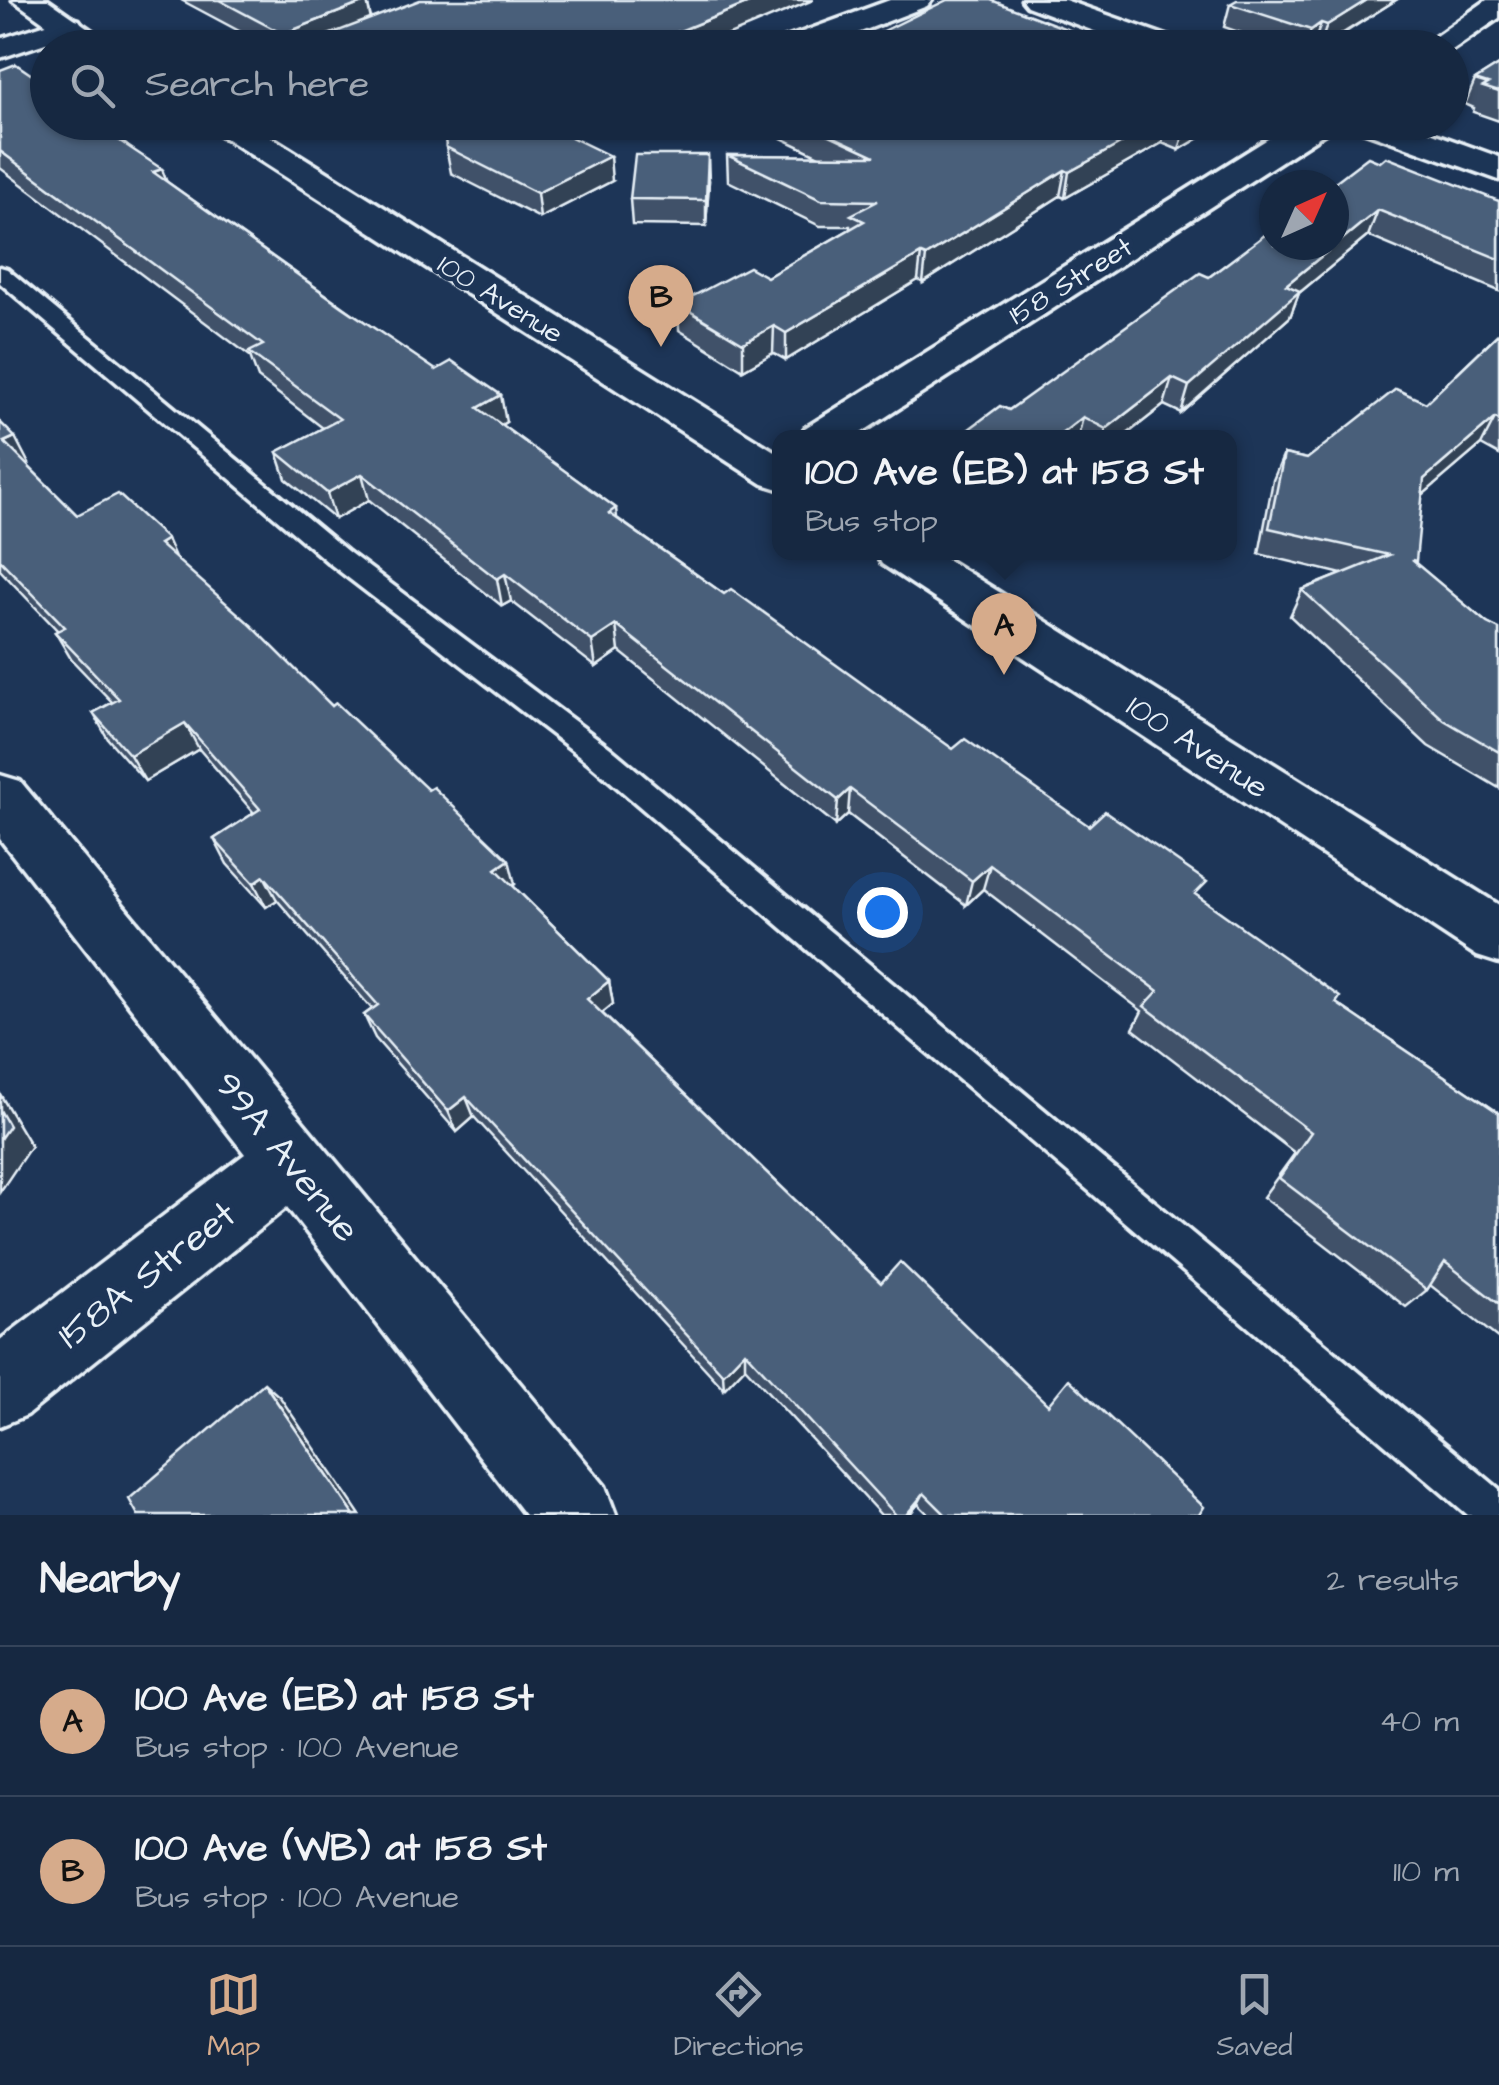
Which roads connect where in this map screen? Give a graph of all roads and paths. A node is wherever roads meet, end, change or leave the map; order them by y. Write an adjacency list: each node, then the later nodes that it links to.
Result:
1 (28, 0): 5 (street)
2 (917, 0): 8 (street)
3 (1037, 0): 9 (street)
4 (1499, 6): 10 (street)
5 (68, 26): 6 (street); 7 (street)
6 (56, 30)
7 (74, 30)
8 (837, 30)
9 (1120, 30)
10 (1462, 30)
11 (30, 38): 12 (street)
12 (0, 48)
13 (252, 140): 19 (street, 100 Avenue)
14 (1291, 140): 18 (street, 158 Street)
15 (1419, 140): 16 (street)
16 (1499, 169)
17 (0, 273): 26 (lane)
18 (834, 430)
19 (772, 467)
20 (911, 560): 22 (street, 100 Avenue)
21 (0, 797): 23 (street, 99A Avenue)
22 (1499, 937)
23 (291, 1160): 24 (street, 158A Street); 25 (street, 99A Avenue)
24 (0, 1388)
25 (576, 1515)
26 (1499, 1515)

